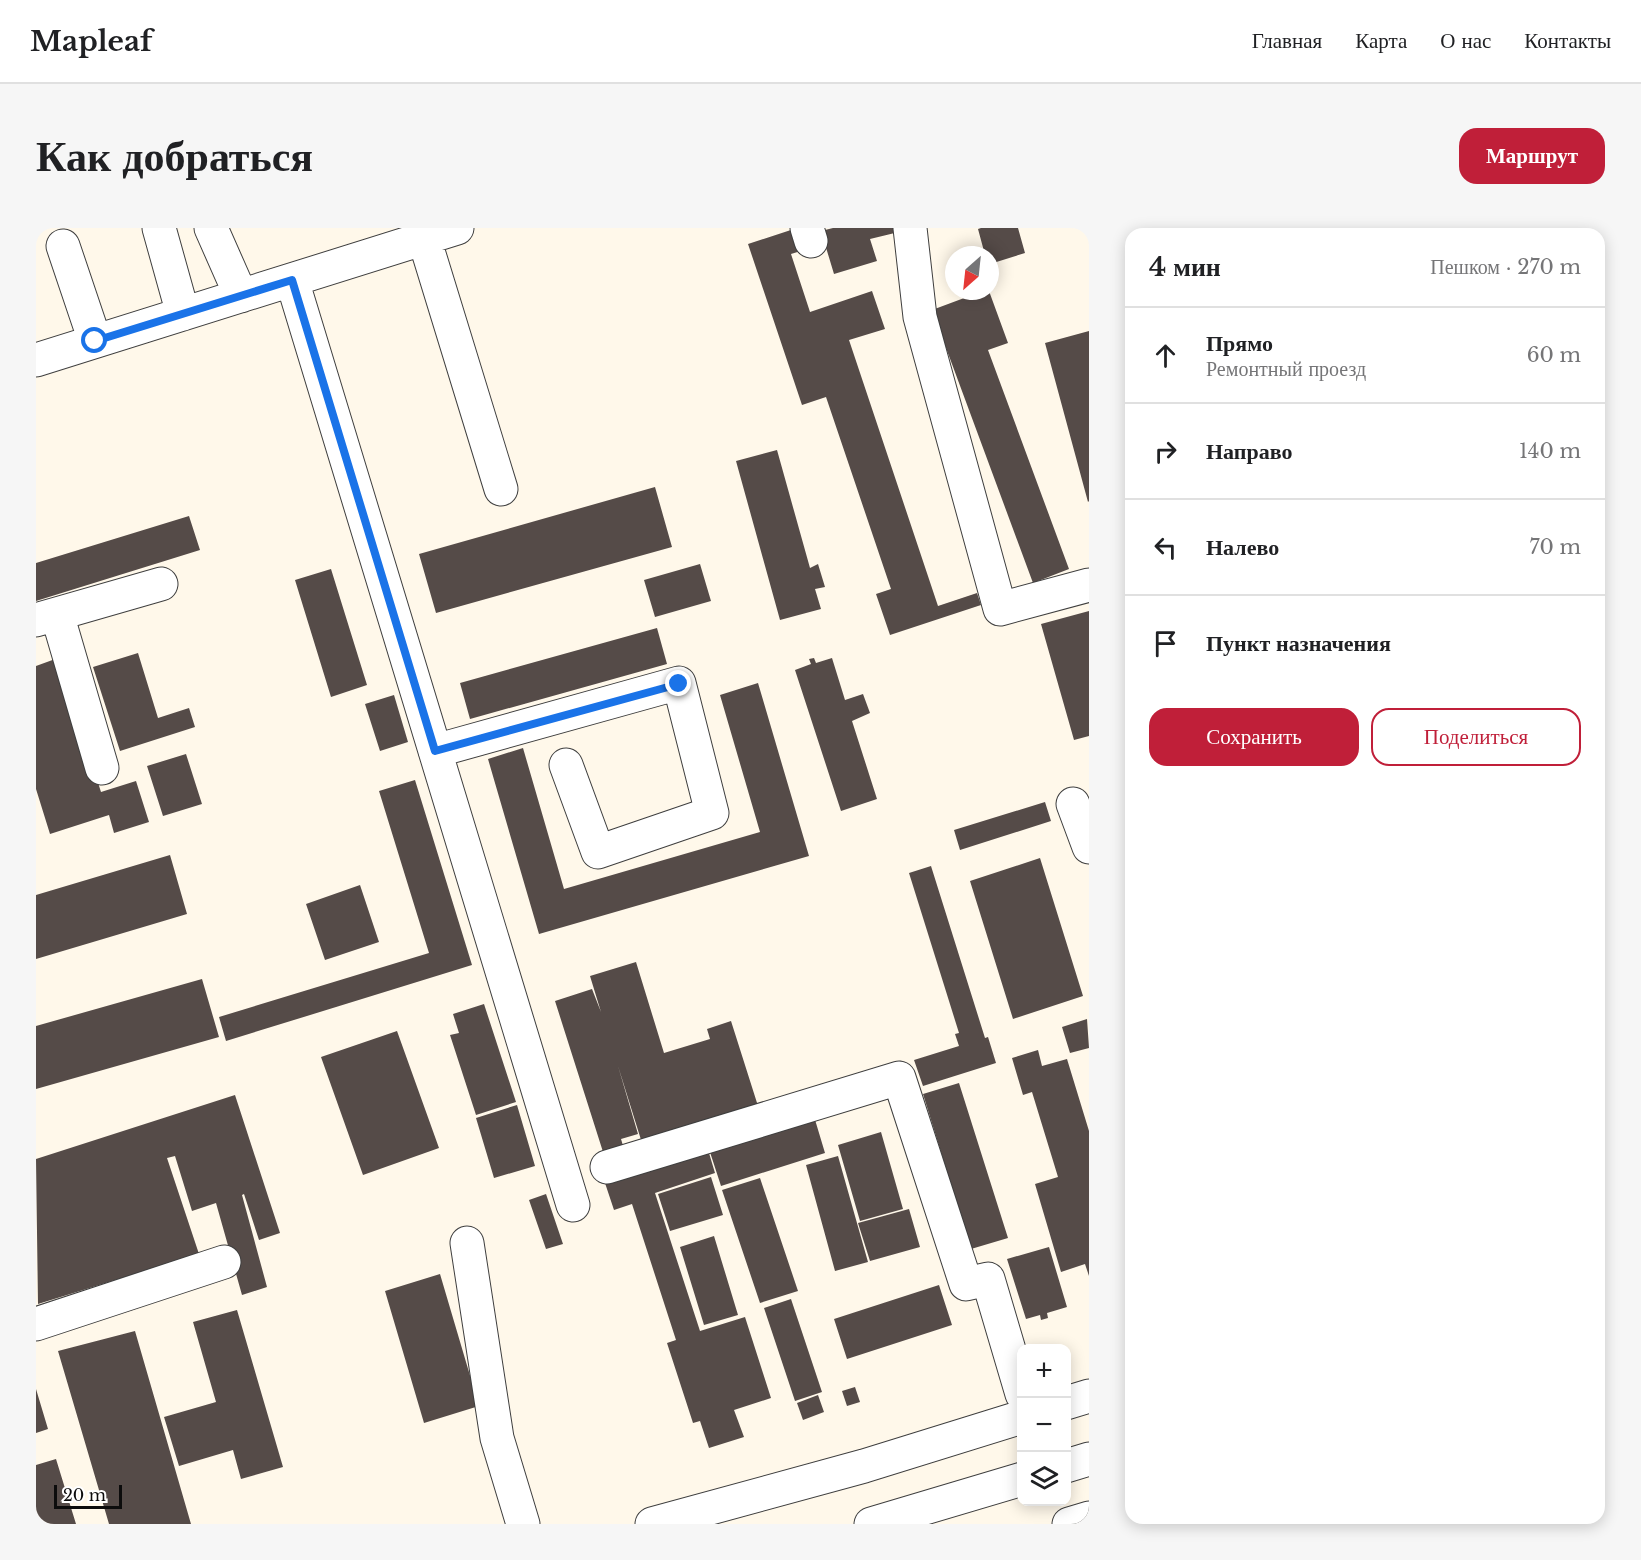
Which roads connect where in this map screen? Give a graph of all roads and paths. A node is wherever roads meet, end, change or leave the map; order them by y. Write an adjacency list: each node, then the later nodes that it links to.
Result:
1 (159, 228): 9 (street)
2 (211, 228): 8 (street)
3 (457, 228): 5 (street)
4 (910, 228): 14 (street)
5 (424, 238): 7 (street); 12 (street)
6 (63, 246): 10 (street)
7 (292, 280): 8 (street); 16 (street)
8 (241, 296): 9 (street)
9 (183, 314): 10 (street)
10 (95, 341): 11 (street)
11 (36, 360)
12 (501, 489)
13 (161, 584): 15 (street)
14 (1089, 585)
15 (46, 617): 18 (street)
16 (435, 751): 17 (street); 22 (street)
17 (566, 765)
18 (102, 768)
19 (1072, 804): 20 (street)
20 (1089, 847)
21 (607, 1167): 26 (street)
22 (573, 1205)
23 (466, 1244): 34 (street)
24 (224, 1262): 25 (street)
25 (36, 1324)
26 (1017, 1377)
27 (1089, 1396): 28 (street)
28 (1071, 1401)
29 (1017, 1419): 35 (street)
30 (1089, 1459): 31 (street)
31 (1071, 1464)
32 (1017, 1480): 36 (street)
33 (1089, 1518): 37 (street)
34 (523, 1524)
35 (652, 1524)
36 (871, 1524)
37 (1069, 1524)

